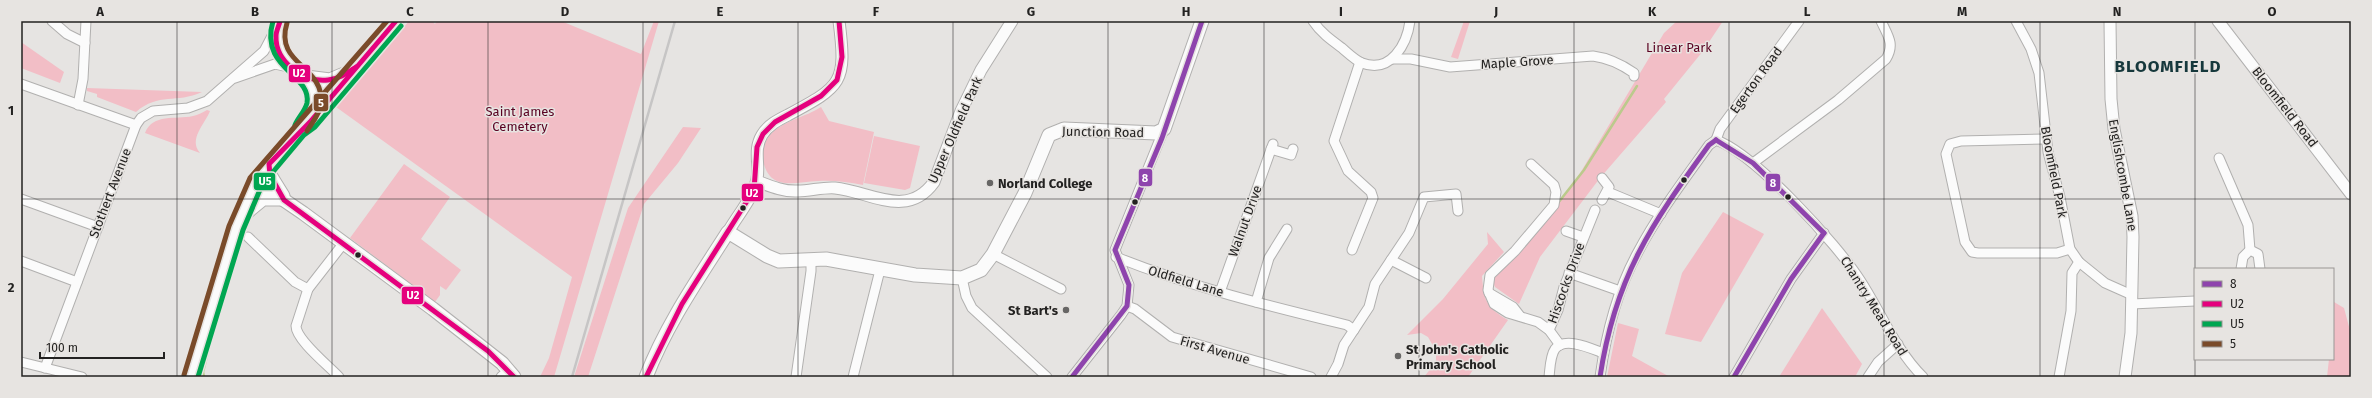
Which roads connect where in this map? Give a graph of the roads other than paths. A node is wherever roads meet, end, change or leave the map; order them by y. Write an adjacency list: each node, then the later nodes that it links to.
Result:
1 (52, 21): 15 (street)
2 (86, 21): 15 (street)
3 (396, 21): 19 (highway)
4 (839, 21): 37 (street)
5 (1012, 21): 37 (street, Upper Oldfield Park)
6 (1202, 21): 26 (main road)
7 (1313, 21): 17 (street)
8 (1410, 21): 16 (street)
9 (1799, 21): 29 (street, Egerton Road)
10 (1881, 21): 32 (street)
11 (2016, 21): 28 (street, Bloomfield Park)
12 (2110, 21): 75 (street, Englishcombe Lane)
13 (2218, 21): 39 (street, Bloomfield Road)
14 (279, 23): 18 (highway); 21 (street, Stothert Avenue)
15 (85, 43): 24 (street)
16 (1392, 59): 17 (street, Maple Grove); 20 (street, Maple Grove)
17 (1360, 62): 56 (street)
18 (293, 68): 21 (street, Stothert Avenue); 22 (highway)
19 (351, 72): 22 (highway); 27 (highway)
20 (1634, 76)
21 (234, 78): 25 (street, Stothert Avenue)
22 (306, 78): 27 (highway)
23 (21, 84): 24 (street)
24 (78, 105): 25 (street)
25 (136, 125): 47 (street, Stothert Avenue)
26 (1164, 129): 58 (main road, Junction Road); 59 (street)
27 (299, 130): 33 (highway)
28 (2046, 139): 55 (street, Bloomfield Park); 55 (street)
29 (1716, 140): 32 (street, Chantry Mead Road); 45 (street, Egerton Road)
30 (1292, 149): 74 (street, Walnut Drive)
31 (2219, 158): 57 (street)
32 (1753, 163): 51 (street, Chantry Mead Road)
33 (269, 164): 36 (highway); 41 (main road)
34 (1531, 164): 80 (street, Hiscocks Drive)
35 (1602, 178): 38 (street)
36 (256, 181): 41 (main road); 46 (highway)
37 (757, 181): 50 (street)
38 (1608, 192): 42 (street); 45 (street)
39 (2351, 194)
40 (21, 199): 47 (street)
41 (284, 200): 46 (main road); 54 (main road)
42 (1602, 200)
43 (1595, 210): 53 (street, Hiscocks Drive)
44 (1458, 211): 61 (street)
45 (1661, 214): 73 (street, Egerton Road)
46 (241, 217): 88 (highway)
47 (98, 227): 70 (street, Stothert Avenue)
48 (1286, 229): 77 (street)
49 (1566, 231): 53 (street, Hiscocks Drive)
50 (728, 232): 60 (main road, Junction Road); 90 (main road)
51 (1824, 233): 81 (street, Chantry Mead Road); 99 (street)
52 (248, 237): 71 (street)
53 (1583, 237): 67 (street, Hiscocks Drive)
54 (343, 244): 71 (street); 86 (main road)
55 (2070, 249): 63 (street, Bloomfield Park)
56 (1352, 250)
57 (2250, 250): 64 (street); 65 (street)
58 (993, 254): 68 (main road, Junction Road); 72 (street)
59 (1116, 257): 74 (street, Oldfield Lane); 78 (street)
60 (811, 259): 66 (main road, Junction Road); 91 (street)
61 (1391, 260): 69 (street); 79 (street)
62 (21, 261): 70 (street)
63 (2078, 262): 75 (street, Bloomfield Park); 102 (street)
64 (2241, 268)
65 (2260, 268)
66 (880, 270): 68 (main road, Junction Road); 92 (street)
67 (1569, 273): 73 (street); 80 (street, Hiscocks Drive)
68 (962, 278): 93 (street)
69 (1426, 278)
70 (77, 282): 85 (street, Stothert Avenue)
71 (308, 289): 89 (street)
72 (1061, 289)
73 (1620, 291): 83 (street, Egerton Road)
74 (1220, 292): 77 (street, Oldfield Lane)
75 (2132, 300): 76 (street); 103 (street, Englishcombe Lane)
76 (2194, 301)
77 (1256, 302): 79 (street, Oldfield Lane)
78 (1127, 306): 94 (street); 95 (street, First Avenue)
79 (1354, 330): 96 (street)
80 (1549, 330): 82 (street, Hiscocks Drive)
81 (1898, 344): 100 (street); 101 (street, Chantry Mead Road)
82 (1560, 345): 83 (street); 97 (street)
83 (1604, 352): 98 (street, Egerton Road)
84 (21, 362): 85 (street)
85 (45, 368): 87 (street)
86 (508, 375)
87 (82, 377)
88 (191, 377)
89 (339, 377)
90 (646, 377)
91 (796, 377)
92 (853, 377)
93 (1046, 377)
94 (1072, 377)
95 (1311, 377)
96 (1331, 377)
97 (1549, 377)
98 (1600, 377)
99 (1734, 377)
100 (1868, 377)
101 (1923, 377)
102 (2059, 377)
103 (2125, 377)

